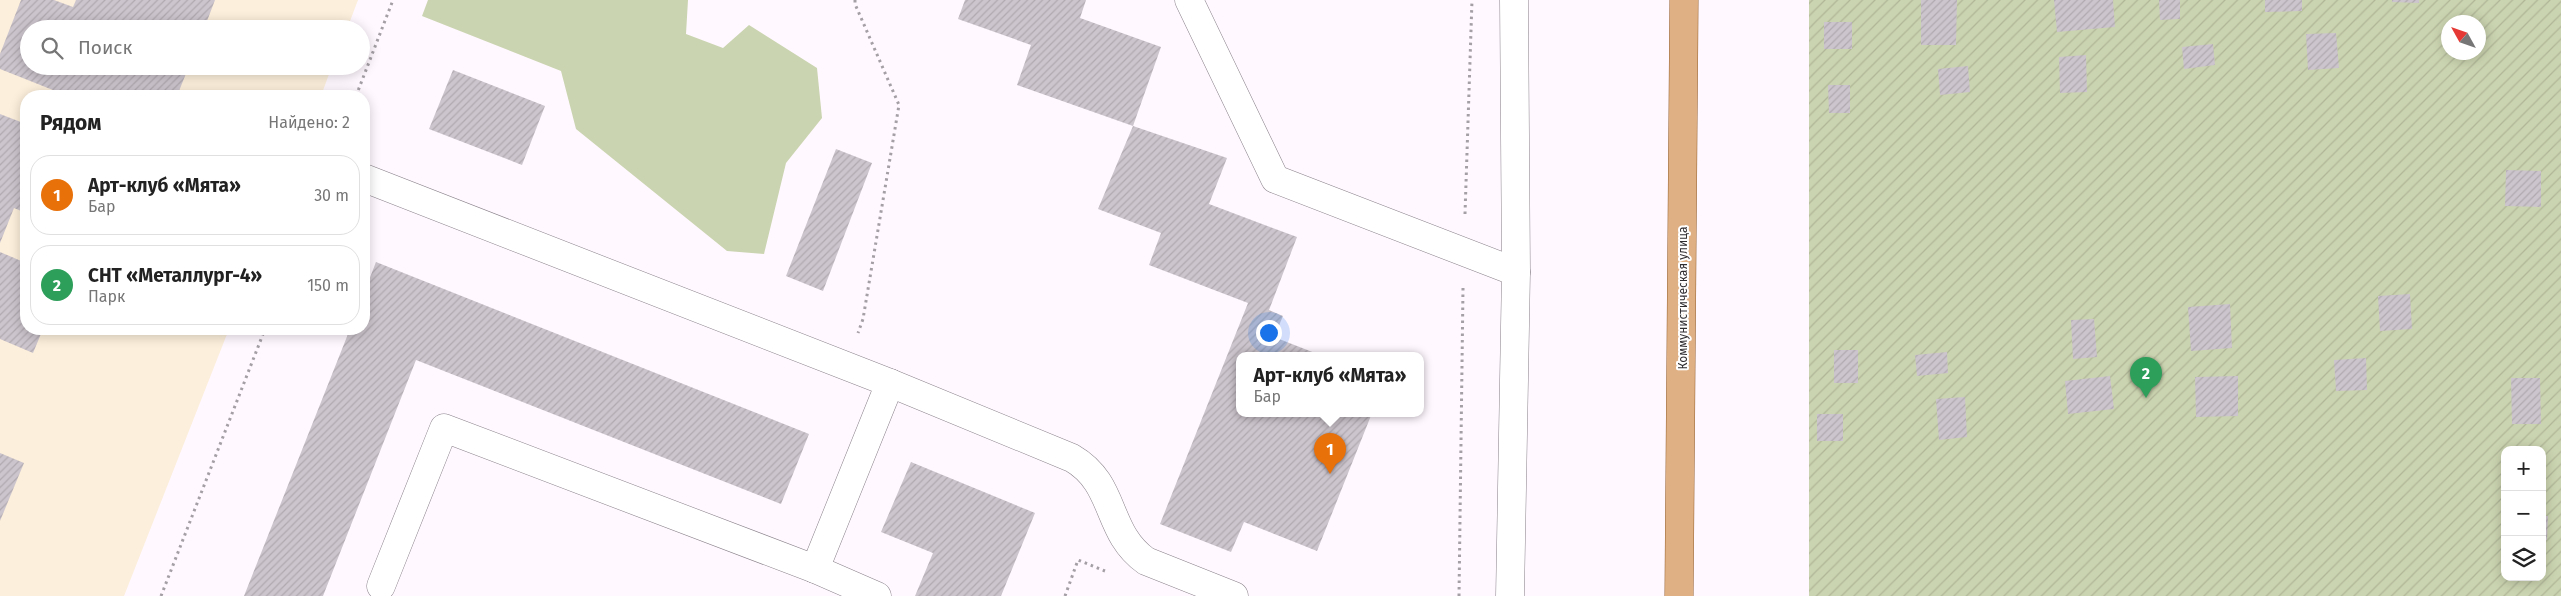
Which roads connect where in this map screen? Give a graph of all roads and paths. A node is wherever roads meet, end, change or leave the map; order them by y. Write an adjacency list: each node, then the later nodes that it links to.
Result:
1 (394, 0): 7 (path)
2 (855, 0): 14 (path)
3 (1189, 0): 11 (street)
4 (1472, 0): 11 (path)
5 (1514, 0): 12 (street)
6 (1684, 0): 25 (main road, Коммунистическая улица)
7 (370, 61)
8 (364, 75): 9 (path)
9 (358, 90)
10 (370, 180): 14 (street)
11 (1464, 250): 12 (street); 23 (path)
12 (1516, 272): 24 (street)
13 (263, 335): 19 (path)
14 (846, 366): 15 (street)
15 (890, 383): 17 (street); 22 (street)
16 (1078, 560): 21 (path)
17 (815, 569): 18 (street); 20 (street)
18 (381, 586)
19 (160, 596)
20 (877, 596)
21 (1065, 596)
22 (1234, 596)
23 (1459, 596)
24 (1510, 596)
25 (1679, 596)

